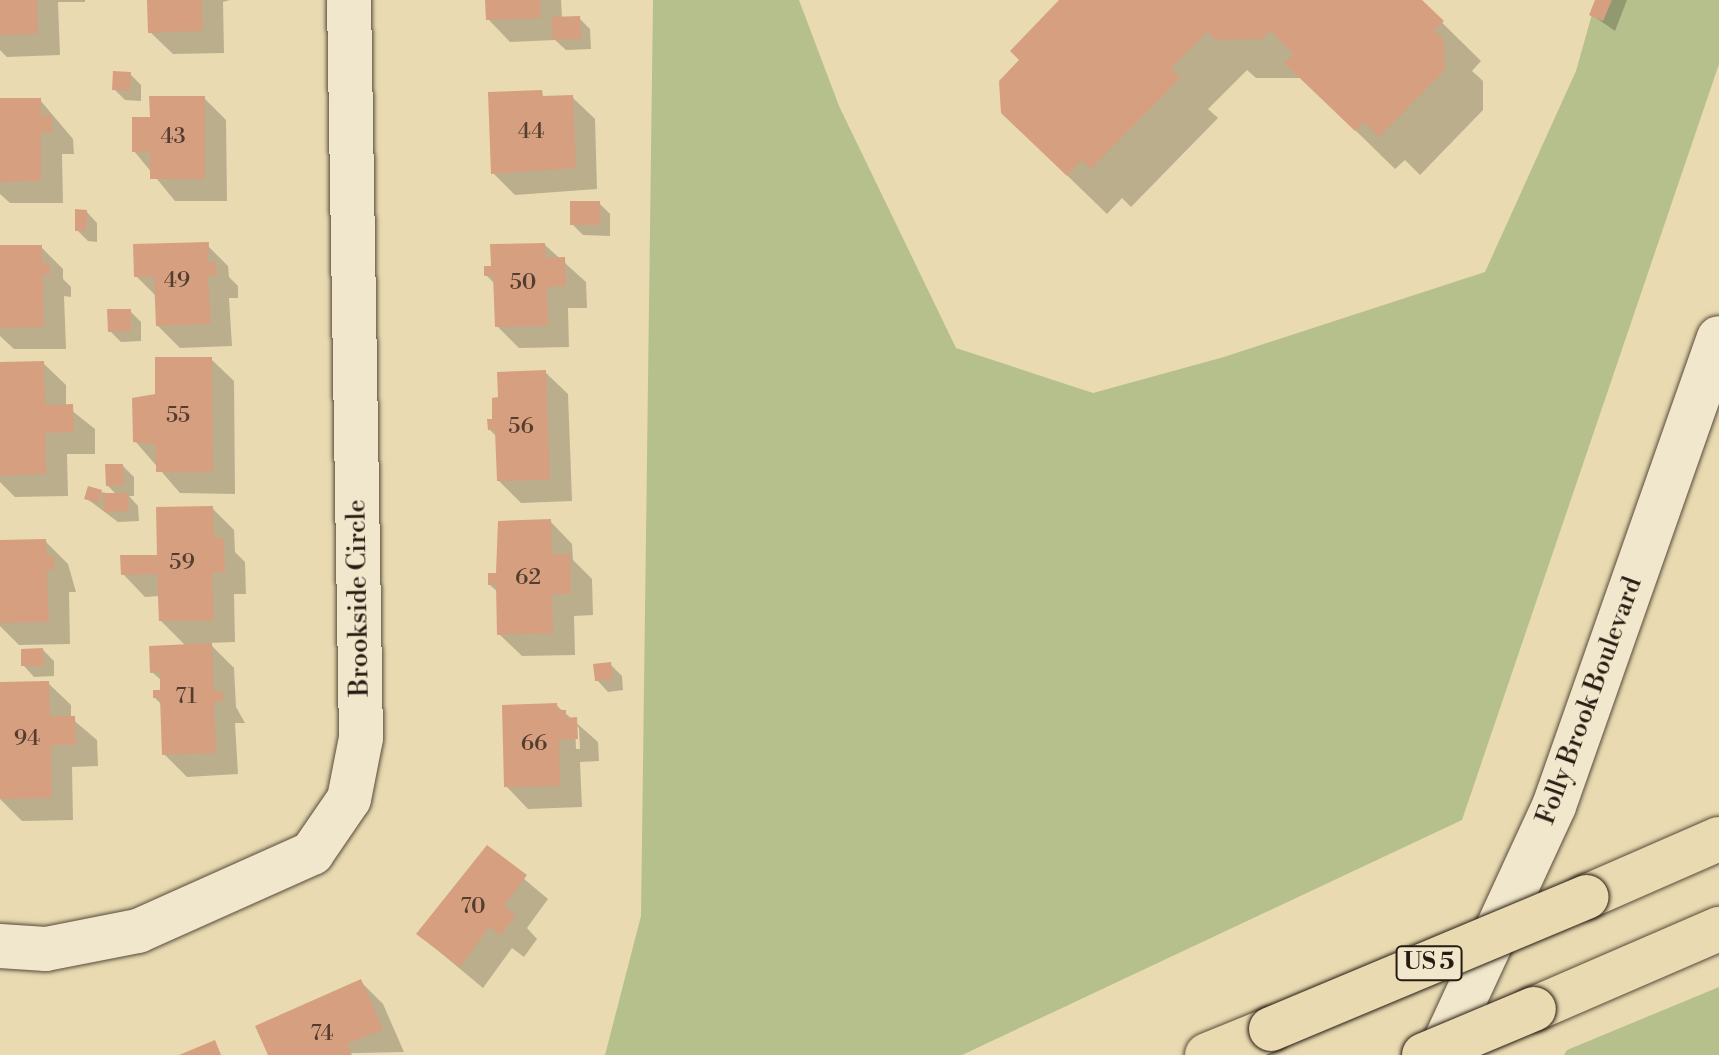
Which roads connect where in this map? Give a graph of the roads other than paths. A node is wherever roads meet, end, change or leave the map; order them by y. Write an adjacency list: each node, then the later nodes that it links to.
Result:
1 (349, 0): 5 (street, Brookside Circle)
2 (1719, 338): 8 (street, Folly Brook Boulevard)
3 (1719, 839): 6 (highway, US 5, bridge)
4 (1719, 929): 7 (highway, bridge)
5 (0, 946)
6 (1207, 1055)
7 (1424, 1055)
8 (1439, 1055)

